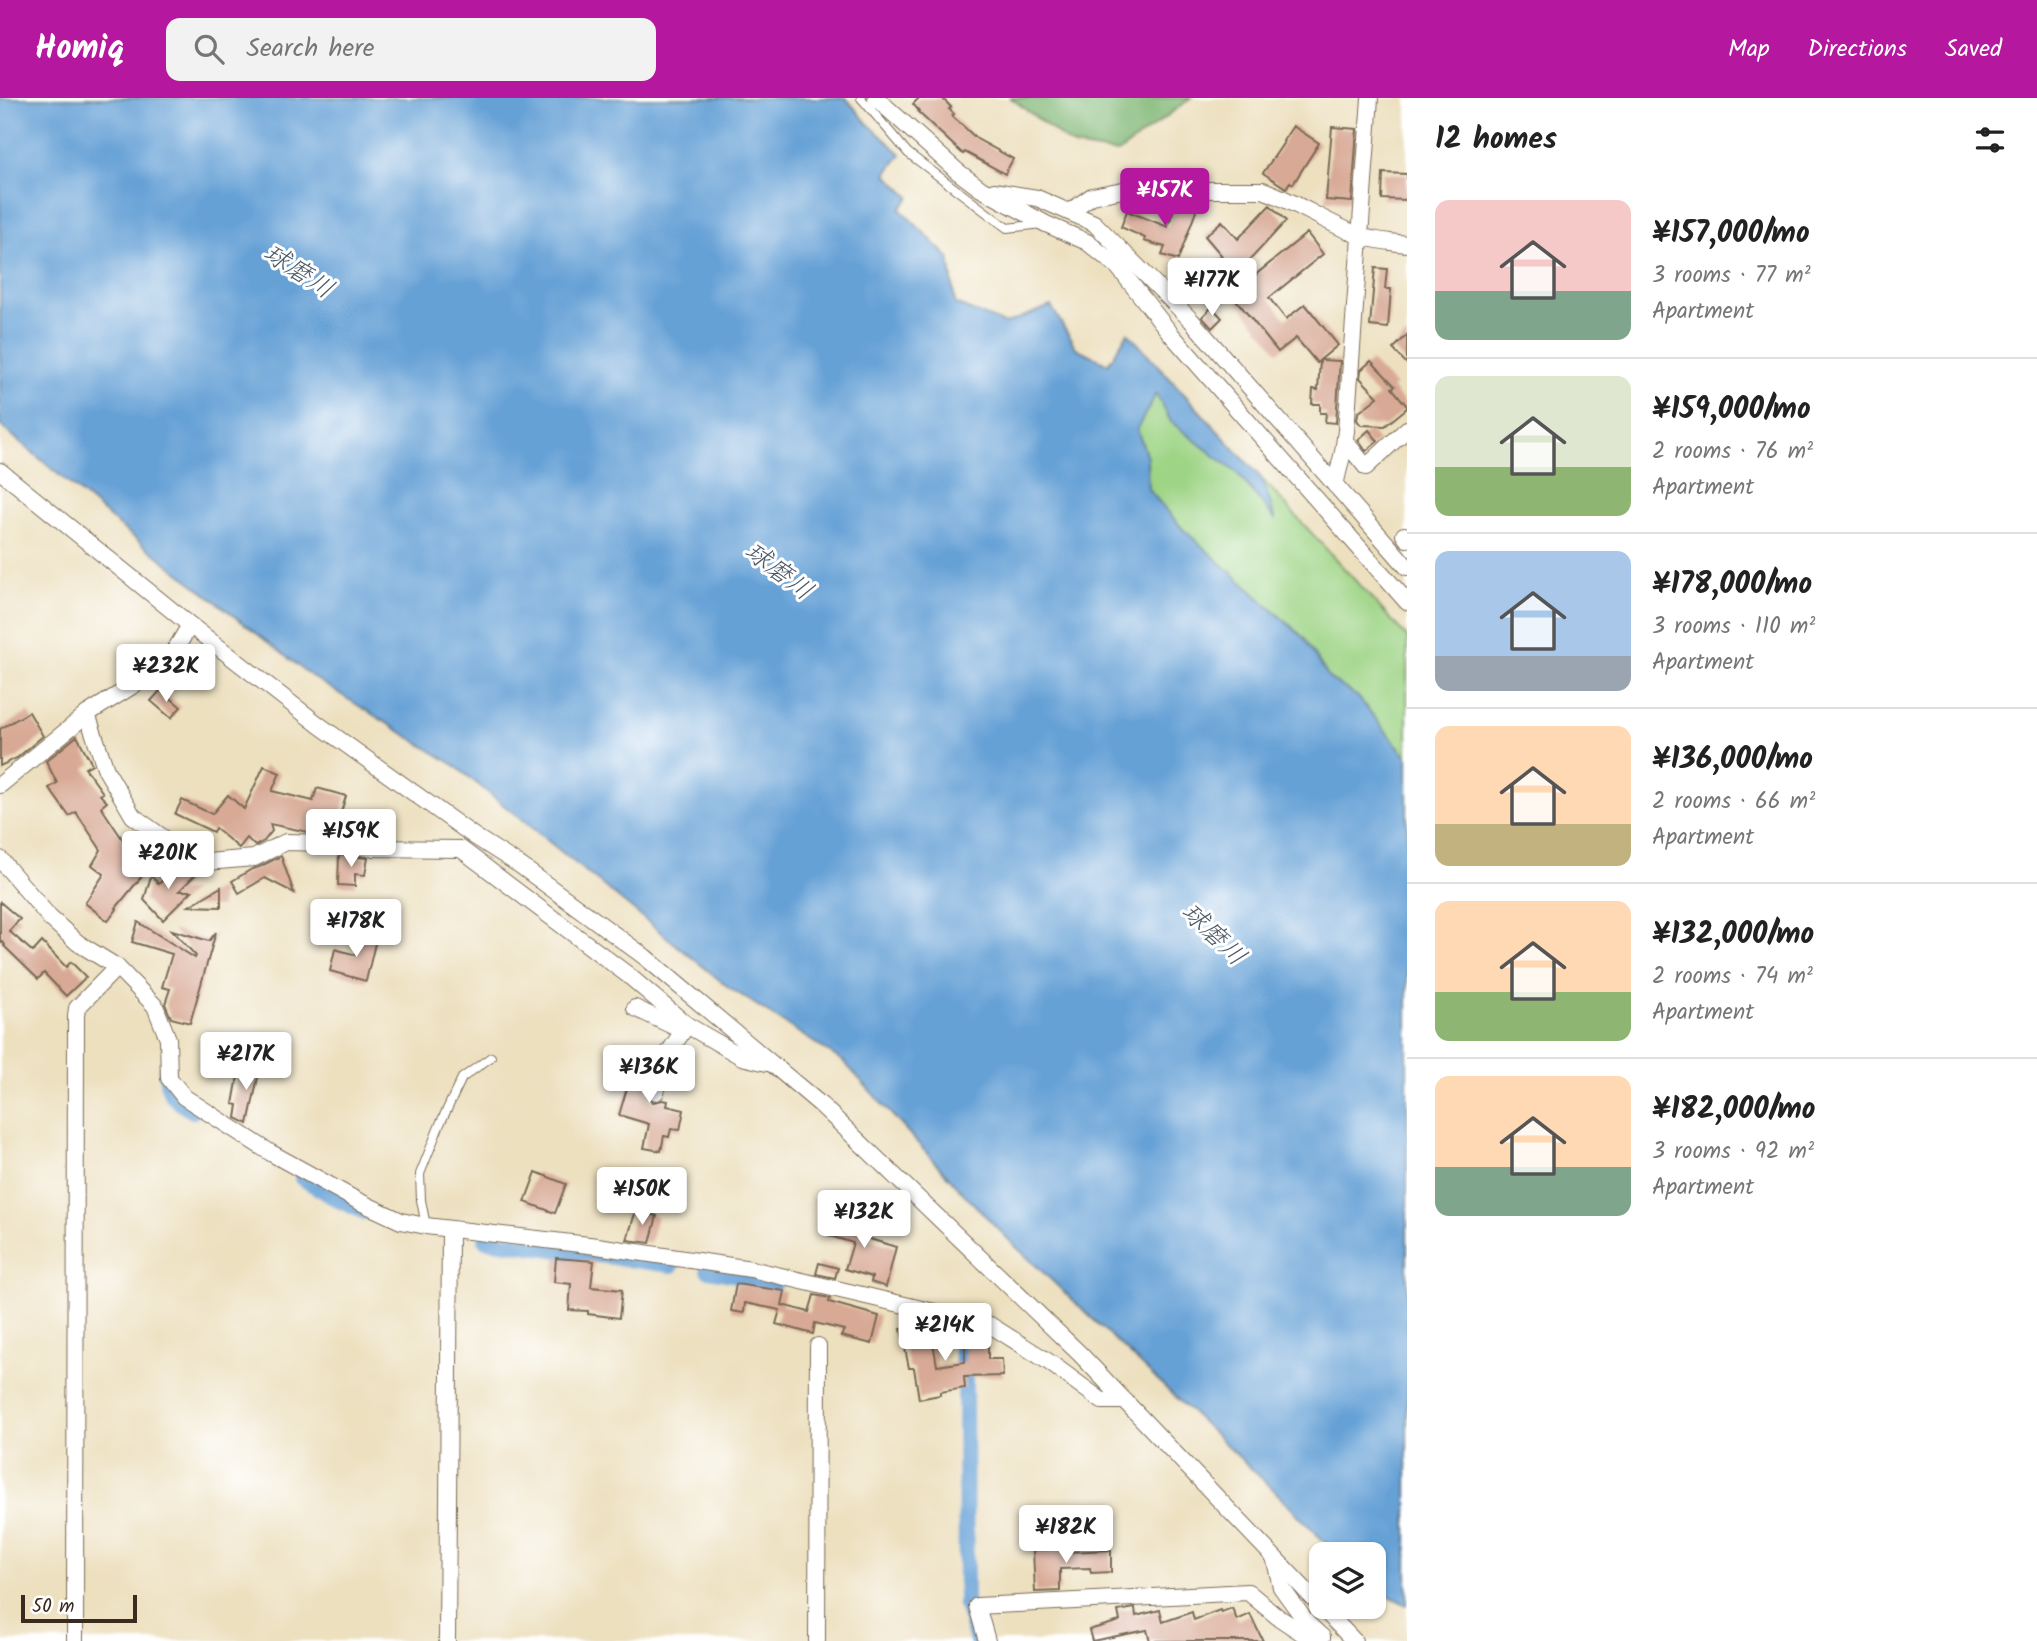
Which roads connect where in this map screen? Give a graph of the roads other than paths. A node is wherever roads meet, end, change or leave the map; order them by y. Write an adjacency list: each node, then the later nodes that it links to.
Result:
1 (862, 98): 6 (lane)
2 (876, 98): 4 (street)
3 (1370, 98): 7 (street)
4 (981, 189): 5 (street); 6 (street)
5 (1069, 212): 7 (street); 12 (street)
6 (1046, 224): 14 (street)
7 (1361, 236): 8 (street); 10 (street)
8 (1407, 244)
9 (1407, 429): 10 (street)
10 (1345, 441): 12 (street)
11 (0, 471): 15 (street)
12 (1335, 485): 13 (street)
13 (1407, 567)
14 (1407, 602)
15 (190, 625): 16 (street); 23 (street)
16 (87, 714): 17 (street); 21 (street)
17 (0, 785)
18 (0, 859): 19 (street)
19 (117, 967): 25 (street); 31 (street)
20 (635, 1008): 21 (street)
21 (685, 1028): 23 (street); 24 (street)
22 (491, 1057): 25 (lane)
23 (772, 1065): 28 (street)
24 (656, 1092)
25 (426, 1226): 26 (street)
26 (450, 1230): 28 (street); 32 (street)
27 (818, 1346): 33 (street)
28 (1125, 1401): 29 (street)
29 (1275, 1561): 30 (street); 35 (street)
30 (1324, 1639): 34 (street)
31 (75, 1641)
32 (447, 1641)
33 (817, 1641)
34 (987, 1641)
35 (1354, 1641)

